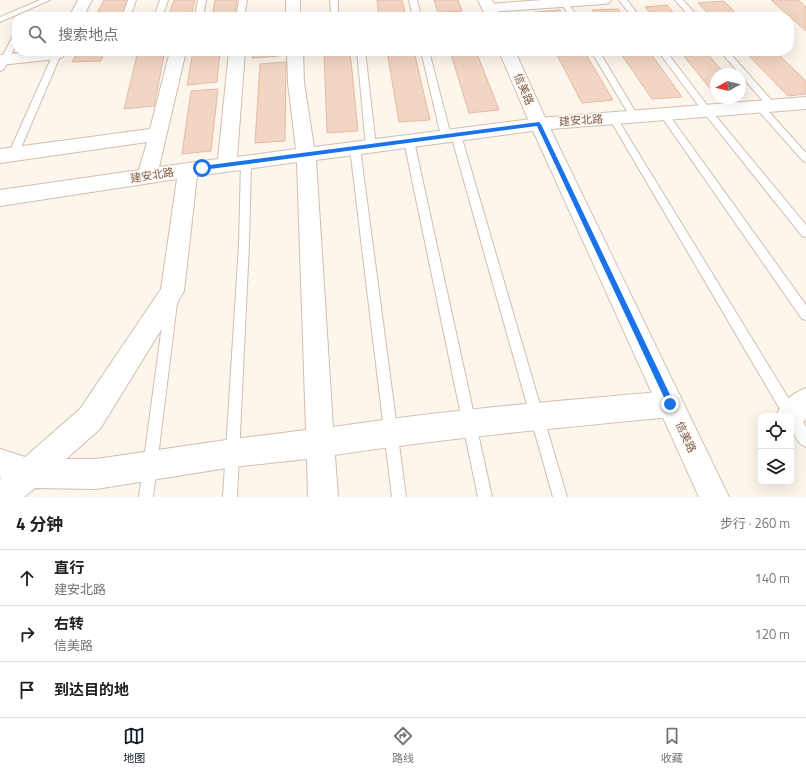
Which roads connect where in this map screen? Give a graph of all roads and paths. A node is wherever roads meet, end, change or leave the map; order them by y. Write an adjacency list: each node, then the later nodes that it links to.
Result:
1 (46, 0): 14 (lane)
2 (85, 0): 18 (street)
3 (132, 0): 19 (lane)
4 (164, 0): 20 (lane)
5 (202, 0): 21 (lane)
6 (243, 0): 22 (lane)
7 (293, 0): 23 (street)
8 (334, 0): 24 (lane)
9 (413, 0): 25 (lane)
10 (595, 0): 13 (street)
11 (623, 0): 27 (lane)
12 (679, 0): 28 (lane)
13 (558, 2): 15 (street); 26 (lane)
14 (34, 5): 16 (lane); 17 (lane)
15 (489, 8)
16 (18, 12)
17 (30, 12)
18 (79, 12)
19 (128, 12)
20 (160, 12)
21 (200, 12)
22 (241, 12)
23 (293, 12)
24 (335, 12)
25 (416, 12)
26 (569, 12)
27 (632, 12)
28 (690, 12)
29 (12, 15): 30 (lane)
30 (0, 20)
31 (12, 44): 43 (lane)
32 (37, 56): 43 (street)
33 (55, 56): 56 (lane)
34 (177, 56): 51 (street)
35 (237, 56): 59 (street)
36 (295, 56): 55 (street)
37 (361, 56): 54 (lane)
38 (427, 56): 52 (lane)
39 (509, 56): 50 (street, 信美路)
40 (598, 56): 48 (lane)
41 (666, 56): 46 (lane)
42 (728, 56): 45 (lane)
43 (1, 63)
44 (806, 103): 45 (street, 建安北路)
45 (765, 106): 46 (street, 建安北路); 57 (lane)
46 (707, 110): 47 (street, 建安北路); 63 (lane)
47 (664, 114): 48 (street, 建安北路); 65 (lane)
48 (634, 116): 49 (street, 建安北路)
49 (613, 118): 50 (street, 建安北路); 67 (lane)
50 (539, 124): 52 (street, 建安北路); 66 (street, 信美路)
51 (158, 134): 56 (street); 61 (street)
52 (451, 135): 53 (street, 建安北路); 68 (lane)
53 (410, 141): 54 (street, 建安北路); 69 (lane)
54 (363, 147): 55 (street, 建安北路); 70 (lane)
55 (306, 154): 58 (street, 建安北路); 72 (street)
56 (7, 155)
57 (806, 159)
58 (246, 162): 59 (street, 建安北路); 73 (lane)
59 (227, 164): 60 (street, 建安北路)
60 (188, 170): 61 (street, 建安北路); 64 (street)
61 (147, 176): 62 (street, 建安北路)
62 (0, 198)
63 (806, 233)
64 (172, 291): 75 (lane); 76 (street)
65 (806, 314)
66 (670, 404): 68 (street); 84 (street, 信美路)
67 (799, 408): 71 (lane)
68 (537, 416): 69 (street); 83 (lane)
69 (469, 424): 70 (street); 82 (lane)
70 (392, 432): 72 (street); 81 (lane)
71 (806, 440)
72 (320, 444): 73 (street); 80 (street)
73 (233, 453): 75 (street); 79 (lane)
74 (0, 463): 76 (street)
75 (151, 465): 76 (street); 78 (lane)
76 (29, 473): 77 (street)
77 (6, 497)
78 (146, 497)
79 (230, 497)
80 (323, 497)
81 (399, 497)
82 (485, 497)
83 (560, 497)
84 (714, 497)

